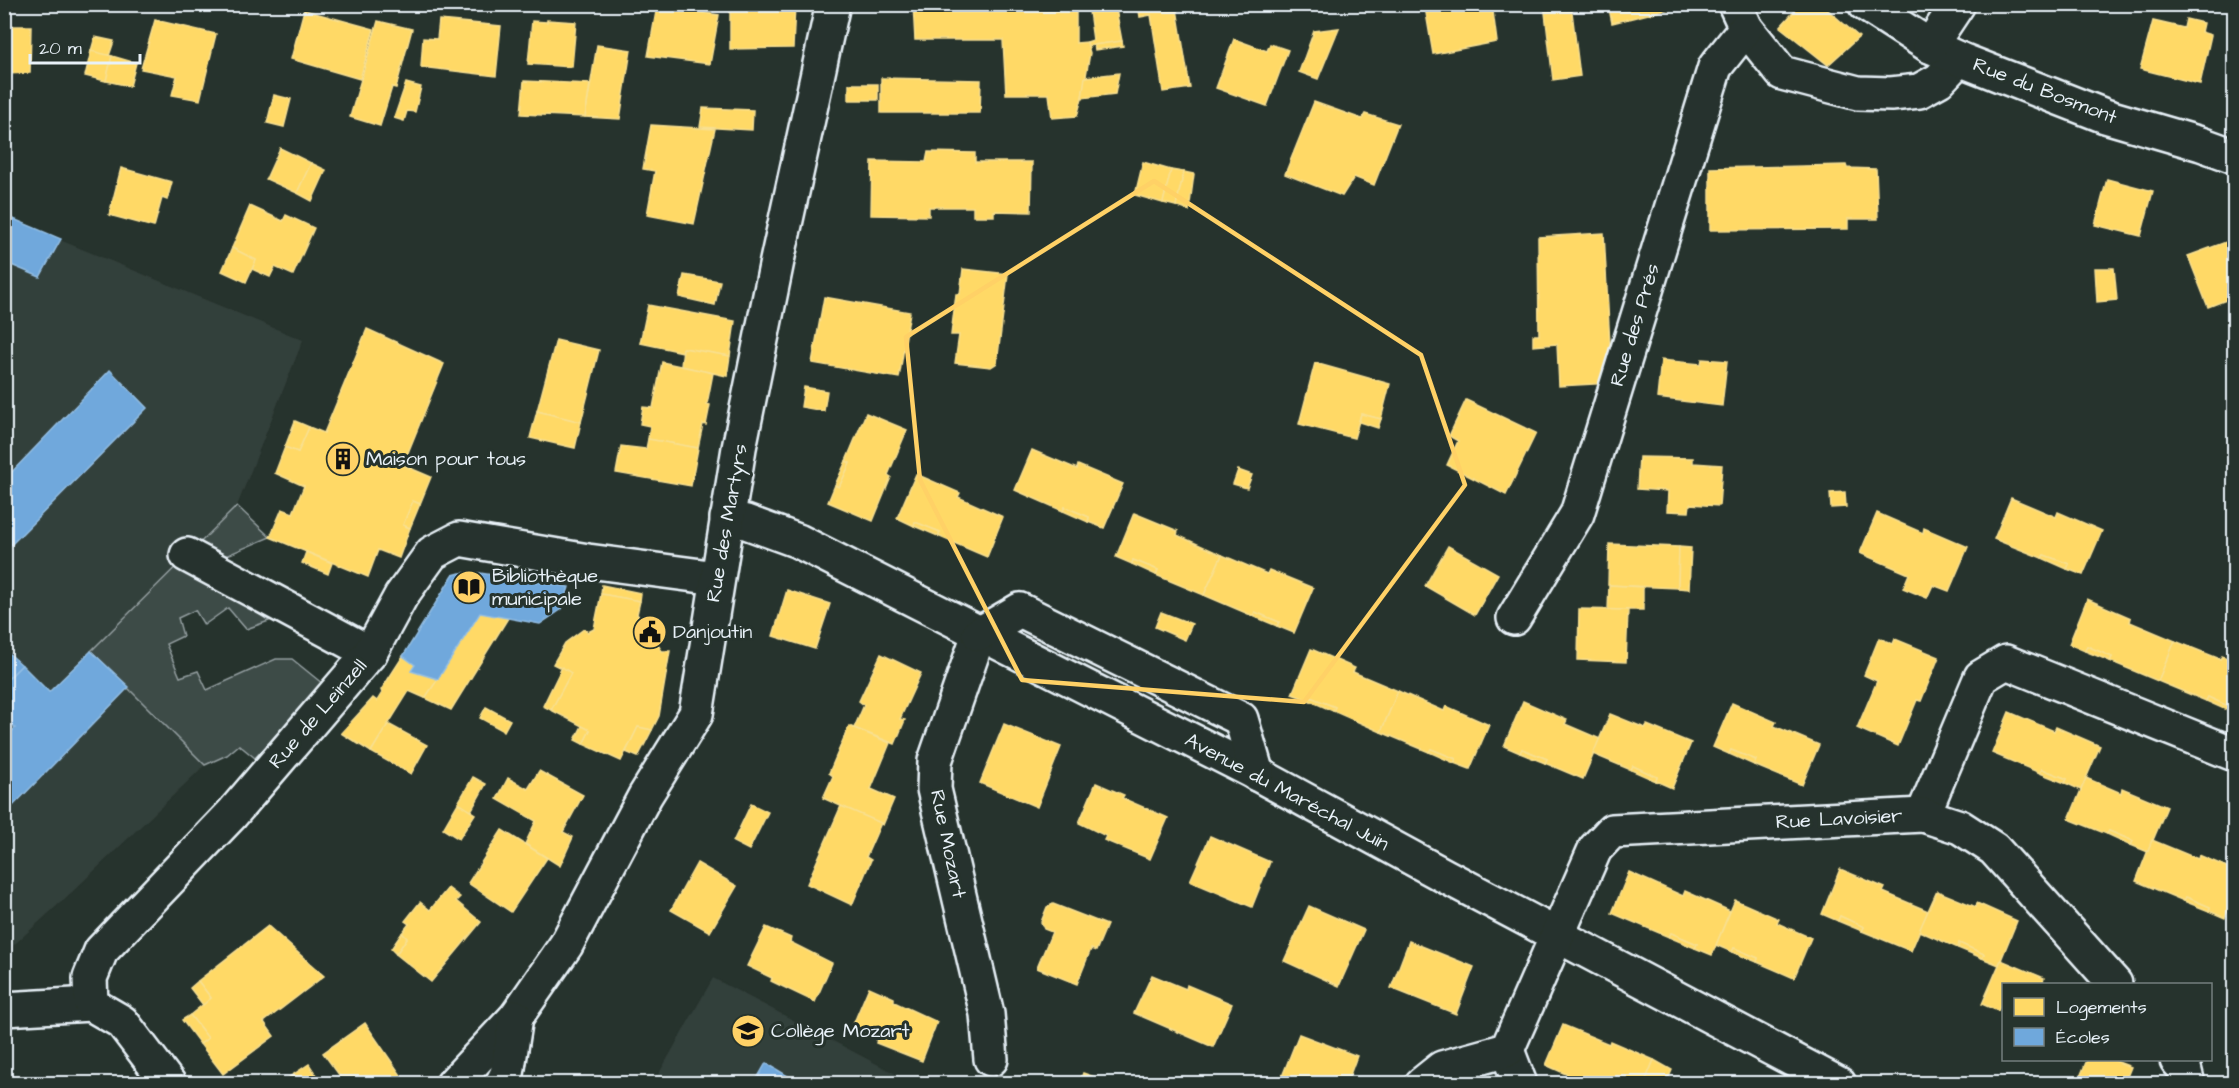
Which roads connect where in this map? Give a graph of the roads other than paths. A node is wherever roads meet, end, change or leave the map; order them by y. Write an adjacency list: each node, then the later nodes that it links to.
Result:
1 (833, 4): 8 (street, Rue des Martyrs)
2 (1865, 4): 5 (street, Rue du Bosmont)
3 (1958, 4): 5 (street)
4 (1741, 16): 6 (street); 11 (street, Rue des Prés)
5 (1930, 46): 6 (street, Rue du Bosmont)
6 (1959, 59): 7 (street, Rue du Bosmont)
7 (2235, 156)
8 (727, 518): 10 (street, Rue des Martyrs); 12 (street, Avenue du Maréchal Juin)
9 (187, 555): 13 (street)
10 (717, 578): 13 (street, Rue de Leinzell); 20 (street, Rue des Martyrs)
11 (1514, 618)
12 (979, 634): 16 (street, Avenue du Maréchal Juin); 22 (street, Rue Mozart)
13 (370, 653): 18 (street, Rue de Leinzell)
14 (2235, 754): 15 (street)
15 (1923, 815): 16 (street, Rue Lavoisier); 17 (street, Rue Lavoisier)
16 (1557, 935): 21 (street, Rue Lavoisier); 29 (street, Avenue du Maréchal Juin)
17 (2114, 983)
18 (91, 1004): 19 (street); 24 (street)
19 (4, 1009)
20 (516, 1017): 25 (street, Rue des Martyrs); 26 (street)
21 (1507, 1050): 27 (street); 28 (street)
22 (991, 1059)
23 (2179, 1061): 30 (street)
24 (169, 1083)
25 (453, 1083)
26 (502, 1083)
27 (1422, 1083)
28 (1520, 1083)
29 (1839, 1083)
30 (2188, 1083)

